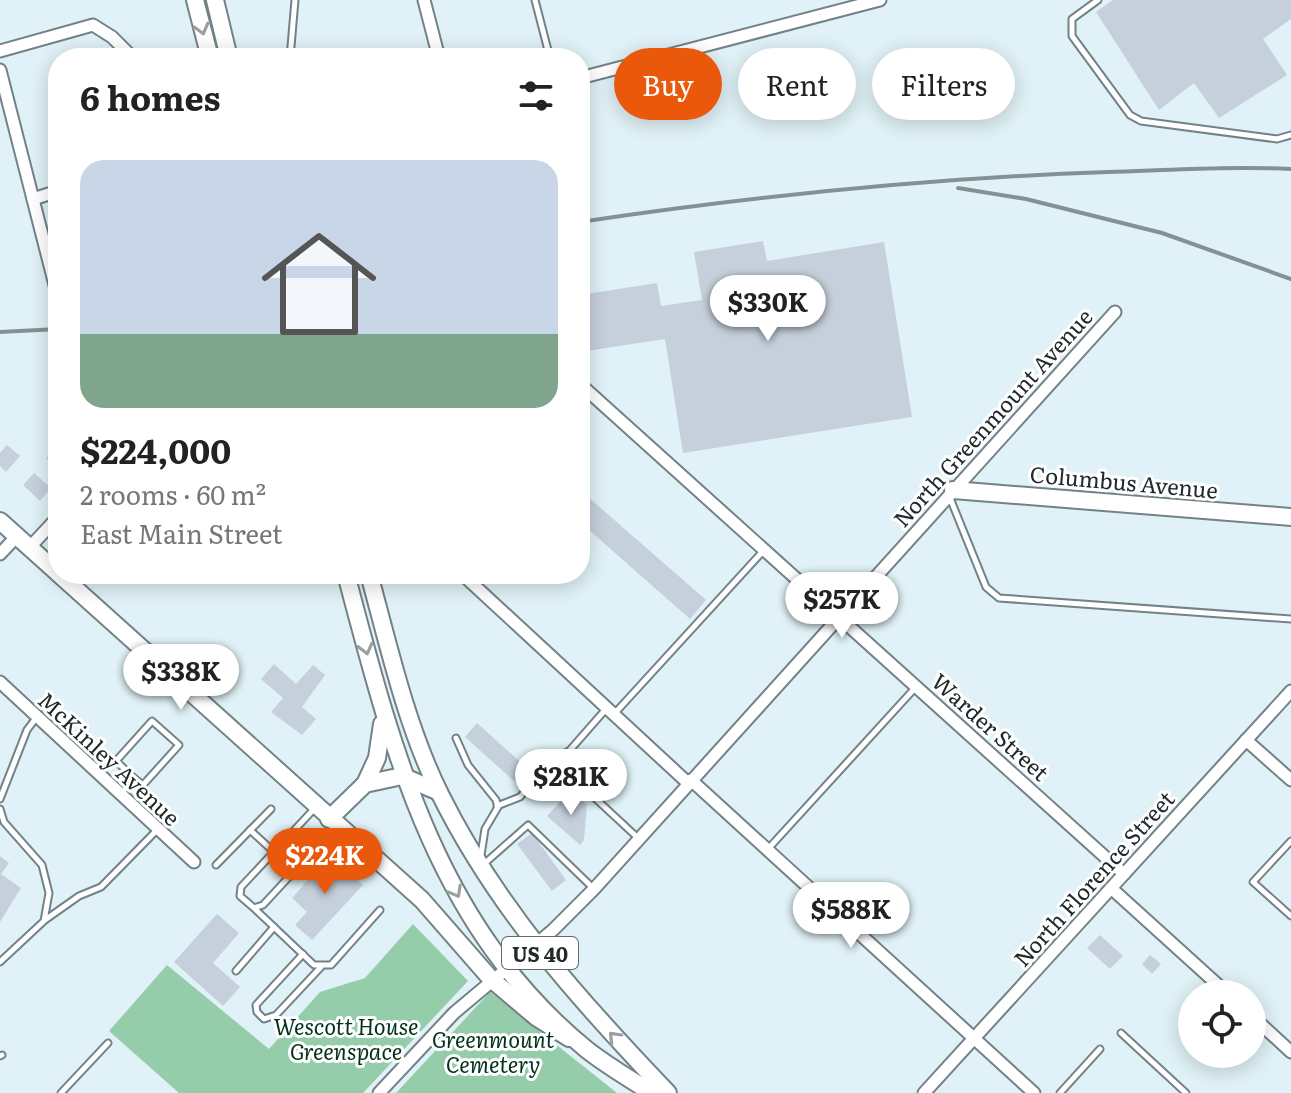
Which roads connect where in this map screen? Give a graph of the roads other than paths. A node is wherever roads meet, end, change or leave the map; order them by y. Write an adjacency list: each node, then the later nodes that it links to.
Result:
1 (195, 0): 9 (main road, one-way to 9)
2 (215, 0): 10 (main road)
3 (295, 0): 11 (lane)
4 (424, 0): 12 (street)
5 (535, 0): 13 (lane)
6 (880, 0): 16 (street)
7 (1098, 0): 17 (lane)
8 (123, 48): 14 (street)
9 (207, 48)
10 (227, 48)
11 (291, 48)
12 (436, 48)
13 (547, 48)
14 (0, 51)
15 (0, 70): 19 (street)
16 (590, 75)
17 (1291, 135)
18 (48, 194): 19 (street)
19 (33, 199): 20 (street)
20 (48, 258)
21 (1115, 312): 23 (street, North Greenmount Avenue)
22 (590, 393): 29 (street, Warder Street)
23 (951, 492): 24 (main road, Columbus Avenue); 35 (street, North Greenmount Avenue); 36 (lane)
24 (1291, 517)
25 (0, 521): 27 (main road)
26 (48, 528): 28 (street)
27 (8, 545): 28 (main road)
28 (30, 547): 30 (main road)
29 (765, 548): 35 (street, Warder Street); 40 (lane)
30 (48, 564)
31 (69, 584): 55 (main road)
32 (349, 584): 42 (main road, US 40, one-way to 42)
33 (372, 584): 51 (main road, US 40)
34 (473, 584): 40 (street)
35 (840, 615): 38 (street, Warder Street); 49 (street, North Greenmount Avenue)
36 (1291, 619)
37 (0, 682): 41 (street, McKinley Avenue)
38 (917, 685): 63 (lane); 68 (street, Warder Street)
39 (1291, 691): 44 (street, North Florence Street)
40 (610, 711): 45 (lane); 49 (street)
41 (37, 717): 52 (street, McKinley Avenue); 53 (lane)
42 (383, 718): 46 (main road, US 40); 50 (main road)
43 (456, 738): 54 (lane)
44 (1246, 740): 48 (street); 68 (street, North Florence Street)
45 (554, 760): 54 (lane); 61 (lane)
46 (402, 776): 50 (main road); 51 (main road); 80 (main road, US 40, one-way to 80)
47 (134, 778): 47 (lane); 52 (lane)
48 (1291, 780)
49 (690, 781): 61 (street, North Greenmount Avenue); 63 (street)
50 (365, 784): 58 (main road)
51 (439, 792): 67 (main road, US 40)
52 (121, 795): 59 (street, McKinley Avenue)
53 (0, 799)
54 (497, 806): 67 (lane)
55 (316, 807): 58 (main road); 64 (lane)
56 (0, 809): 74 (lane)
57 (271, 809): 60 (lane)
58 (333, 822): 71 (lane); 82 (main road)
59 (157, 830): 65 (street, McKinley Avenue); 74 (lane)
60 (250, 830): 64 (lane); 66 (lane)
61 (639, 839): 70 (street, North Greenmount Avenue)
62 (1291, 841): 73 (lane)
63 (768, 850): 86 (street)
64 (274, 852): 71 (lane)
65 (194, 862)
66 (216, 865)
67 (480, 866): 70 (lane); 76 (main road, US 40)
68 (1124, 874): 69 (street, North Florence Street)
69 (1111, 888): 83 (street); 86 (street, North Florence Street)
70 (594, 889): 76 (street, North Greenmount Avenue)
71 (254, 908): 75 (lane)
72 (380, 910): 79 (lane)
73 (1291, 916)
74 (44, 921): 78 (lane)
75 (274, 927): 77 (lane); 81 (lane)
76 (534, 945): 80 (street, North Greenmount Avenue); 94 (main road, US 40, one-way to 76)
77 (303, 954): 79 (lane); 79 (lane)
78 (0, 962)
79 (321, 967)
80 (505, 967): 82 (street, North Greenmount Avenue); 89 (main road, US 40)
81 (236, 971)
82 (491, 979): 89 (main road); 92 (street, North Greenmount Avenue)
83 (1213, 980)
84 (1266, 1029): 90 (street)
85 (1121, 1033): 98 (lane)
86 (974, 1038): 95 (street, North Florence Street); 96 (street)
87 (108, 1043): 91 (lane)
88 (1100, 1049): 97 (lane)
89 (587, 1050): 93 (main road, US 40)
90 (1291, 1052)
91 (61, 1093)
92 (379, 1093)
93 (652, 1093)
94 (668, 1093)
95 (924, 1093)
96 (1034, 1093)
97 (1060, 1093)
98 (1186, 1093)

